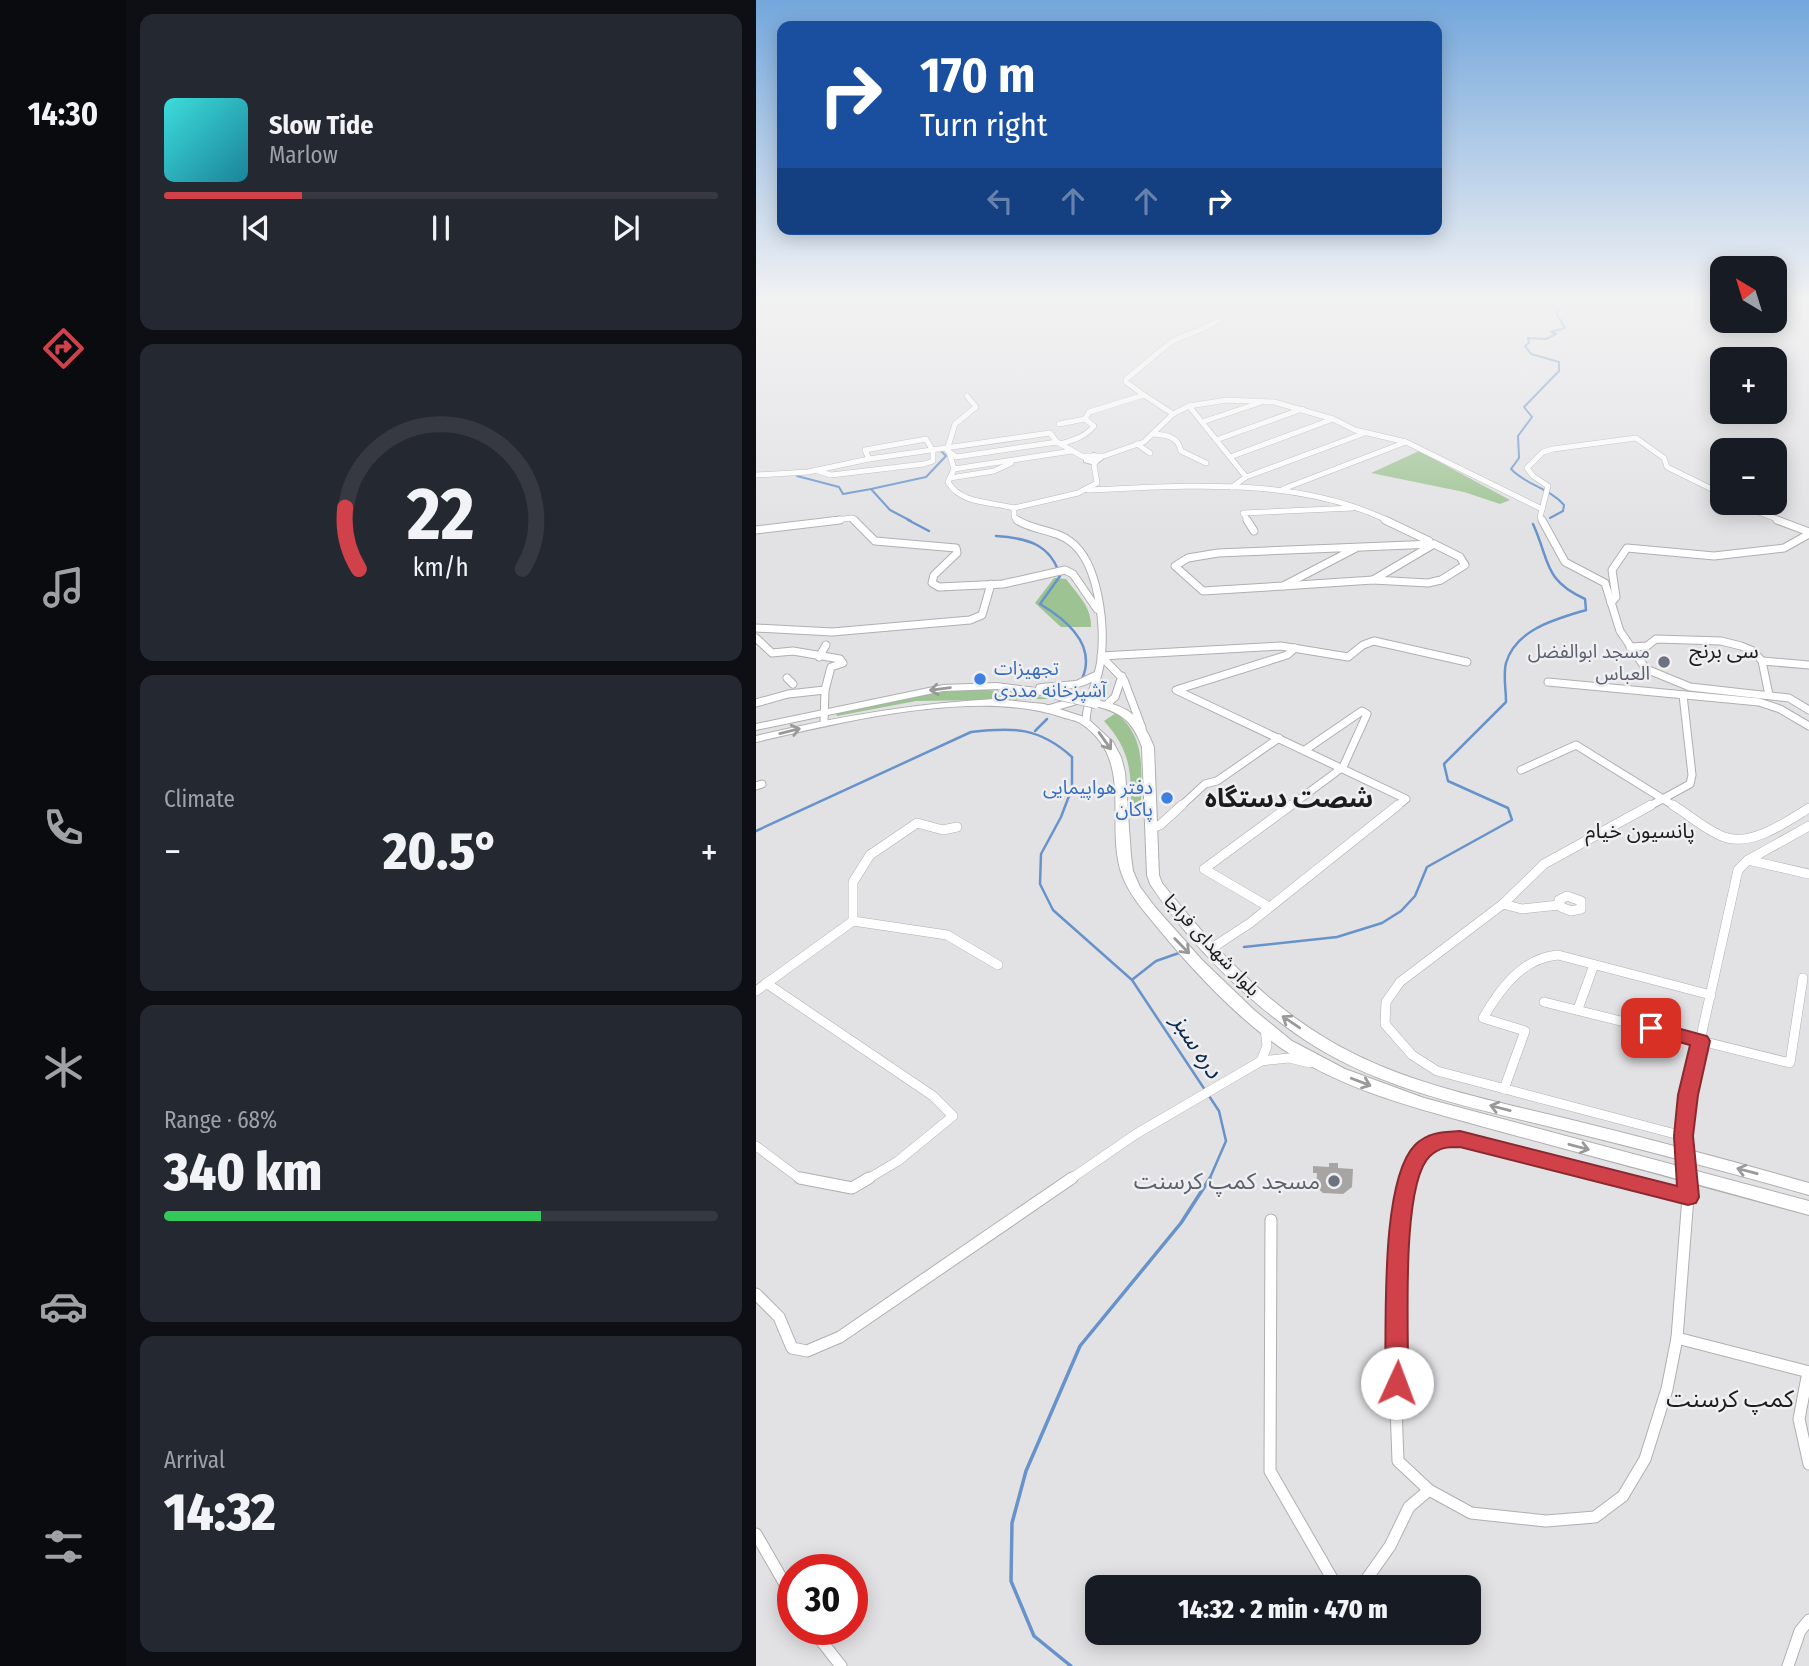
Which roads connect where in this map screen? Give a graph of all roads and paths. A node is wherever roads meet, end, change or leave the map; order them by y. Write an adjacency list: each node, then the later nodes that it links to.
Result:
1 (1126, 380): 2 (street)
2 (1144, 394): 7 (street); 8 (street)
3 (967, 396): 19 (street)
4 (1264, 401): 5 (street); 6 (street); 10 (street)
5 (1189, 406): 7 (street); 10 (street)
6 (1302, 409): 9 (street); 14 (street)
7 (1173, 414): 13 (street)
8 (1085, 419): 11 (street); 16 (street)
9 (1333, 419): 12 (street); 22 (street)
10 (1202, 422): 14 (street)
11 (1059, 424)
12 (1368, 432): 15 (street); 30 (street)
13 (1153, 434): 17 (street); 26 (street)
14 (1216, 440): 22 (street)
15 (1406, 442): 35 (street); 38 (street)
16 (1059, 443): 19 (street); 19 (street); 20 (street)
17 (1137, 444): 21 (street); 24 (street)
18 (933, 451): 19 (street); 23 (street); 23 (street); 28 (street)
19 (948, 451): 27 (street)
20 (1072, 451): 24 (street); 25 (street)
21 (1150, 453)
22 (1230, 457): 30 (street)
23 (869, 458): 28 (street)
24 (1093, 459): 34 (street)
25 (1016, 460): 27 (street); 31 (street)
26 (1206, 463)
27 (954, 469): 31 (street)
28 (815, 470): 29 (street)
29 (756, 475)
30 (1247, 477): 32 (street)
31 (950, 478): 36 (street)
32 (1232, 487): 34 (street); 35 (street)
33 (1710, 488): 38 (street)
34 (1088, 490): 36 (street)
35 (1280, 490): 37 (street)
36 (1014, 508): 49 (street)
37 (1356, 508): 41 (street); 43 (street)
38 (1542, 509): 48 (street)
39 (1765, 515): 42 (street)
40 (756, 530): 46 (street)
41 (1254, 531)
42 (1809, 533): 48 (street)
43 (1434, 544): 44 (street); 45 (street); 45 (street)
44 (1356, 548): 47 (street); 47 (street)
45 (1373, 580): 47 (street)
46 (991, 584): 49 (street); 50 (street)
47 (1283, 586)
48 (1611, 603): 53 (street)
49 (1097, 609): 55 (street)
50 (756, 628)
51 (756, 638): 56 (street)
52 (826, 645): 56 (street)
53 (1630, 647): 57 (street); 66 (street)
54 (1296, 648): 55 (street); 58 (street); 76 (street)
55 (1101, 656): 60 (street); 61 (street)
56 (818, 657): 64 (street)
57 (1762, 661): 59 (street); 66 (street)
58 (1467, 662)
59 (1809, 665)
60 (1097, 674): 63 (main road); 67 (street)
61 (1122, 676): 67 (street); 75 (street)
62 (1548, 682): 65 (street)
63 (1020, 688): 67 (main road, bridge); 71 (main road, one-way to 71)
64 (825, 690): 68 (street); 71 (street)
65 (1683, 695): 73 (street); 81 (street)
66 (1769, 695): 70 (street)
67 (1094, 701): 69 (street); 72 (street); 75 (main road)
68 (756, 703)
69 (1048, 709): 71 (main road, بلوار شهدای فراجا); 72 (main road, بلوار شهدای فراجا)
70 (1809, 710)
71 (823, 717): 74 (main road); 77 (main road, one-way to 71)
72 (1086, 722): 101 (main road, بلوار شهدای فراجا, one-way to 101)
73 (1809, 726)
74 (756, 727)
75 (1142, 728): 85 (main road, بلوار شهدای فراجا)
76 (1279, 738): 78 (street); 85 (street)
77 (756, 739)
78 (1305, 750): 79 (street); 79 (street)
79 (1343, 767): 90 (street); 90 (street)
80 (1521, 770): 81 (street)
81 (1664, 800): 82 (street); 88 (street)
82 (1809, 808)
83 (1809, 826): 86 (street)
84 (957, 827): 91 (street)
85 (1151, 828): 92 (main road, بلوار شهدای فراجا)
86 (1748, 860): 87 (street); 98 (street)
87 (1809, 874)
88 (1503, 904): 89 (street); 105 (street)
89 (1559, 905)
90 (1269, 907): 92 (street)
91 (853, 921): 93 (street); 96 (street)
92 (1212, 948): 108 (main road, بلوار شهدای فراجا, one-way to 92)
93 (998, 965)
94 (1594, 965): 98 (street); 100 (street); 105 (street)
95 (1803, 978): 102 (street)
96 (766, 983): 97 (street); 107 (street)
97 (756, 991)
98 (1711, 995): 102 (street)
99 (1544, 1002): 100 (street)
100 (1578, 1009): 102 (street)
101 (1265, 1028): 103 (street); 104 (main road, بلوار شهدای فراجا)
102 (1700, 1041): 106 (street)
103 (1261, 1061): 104 (street); 114 (street)
104 (1321, 1065): 109 (main road, بلوار شهدای فراجا, one-way to 109)
105 (1504, 1089): 106 (street)
106 (1684, 1136): 108 (street)
107 (756, 1146)
108 (1685, 1155): 109 (street); 110 (main road, بلوار شهدای فراجا, one-way to 108)
109 (1688, 1176): 111 (street); 112 (main road, بلوار شهدای فراجا)
110 (1809, 1189)
111 (1688, 1197): 115 (street); 118 (street)
112 (1809, 1208)
113 (1271, 1220): 121 (street)
114 (756, 1294)
115 (1676, 1338): 116 (street); 118 (street)
116 (1808, 1372): 117 (street)
117 (1809, 1464)
118 (1429, 1490): 122 (street)
119 (756, 1534): 120 (street)
120 (777, 1570)
121 (1330, 1575)
122 (1369, 1575)
123 (1809, 1620): 126 (street)
124 (824, 1645): 125 (street)
125 (841, 1666)
126 (1788, 1666)

